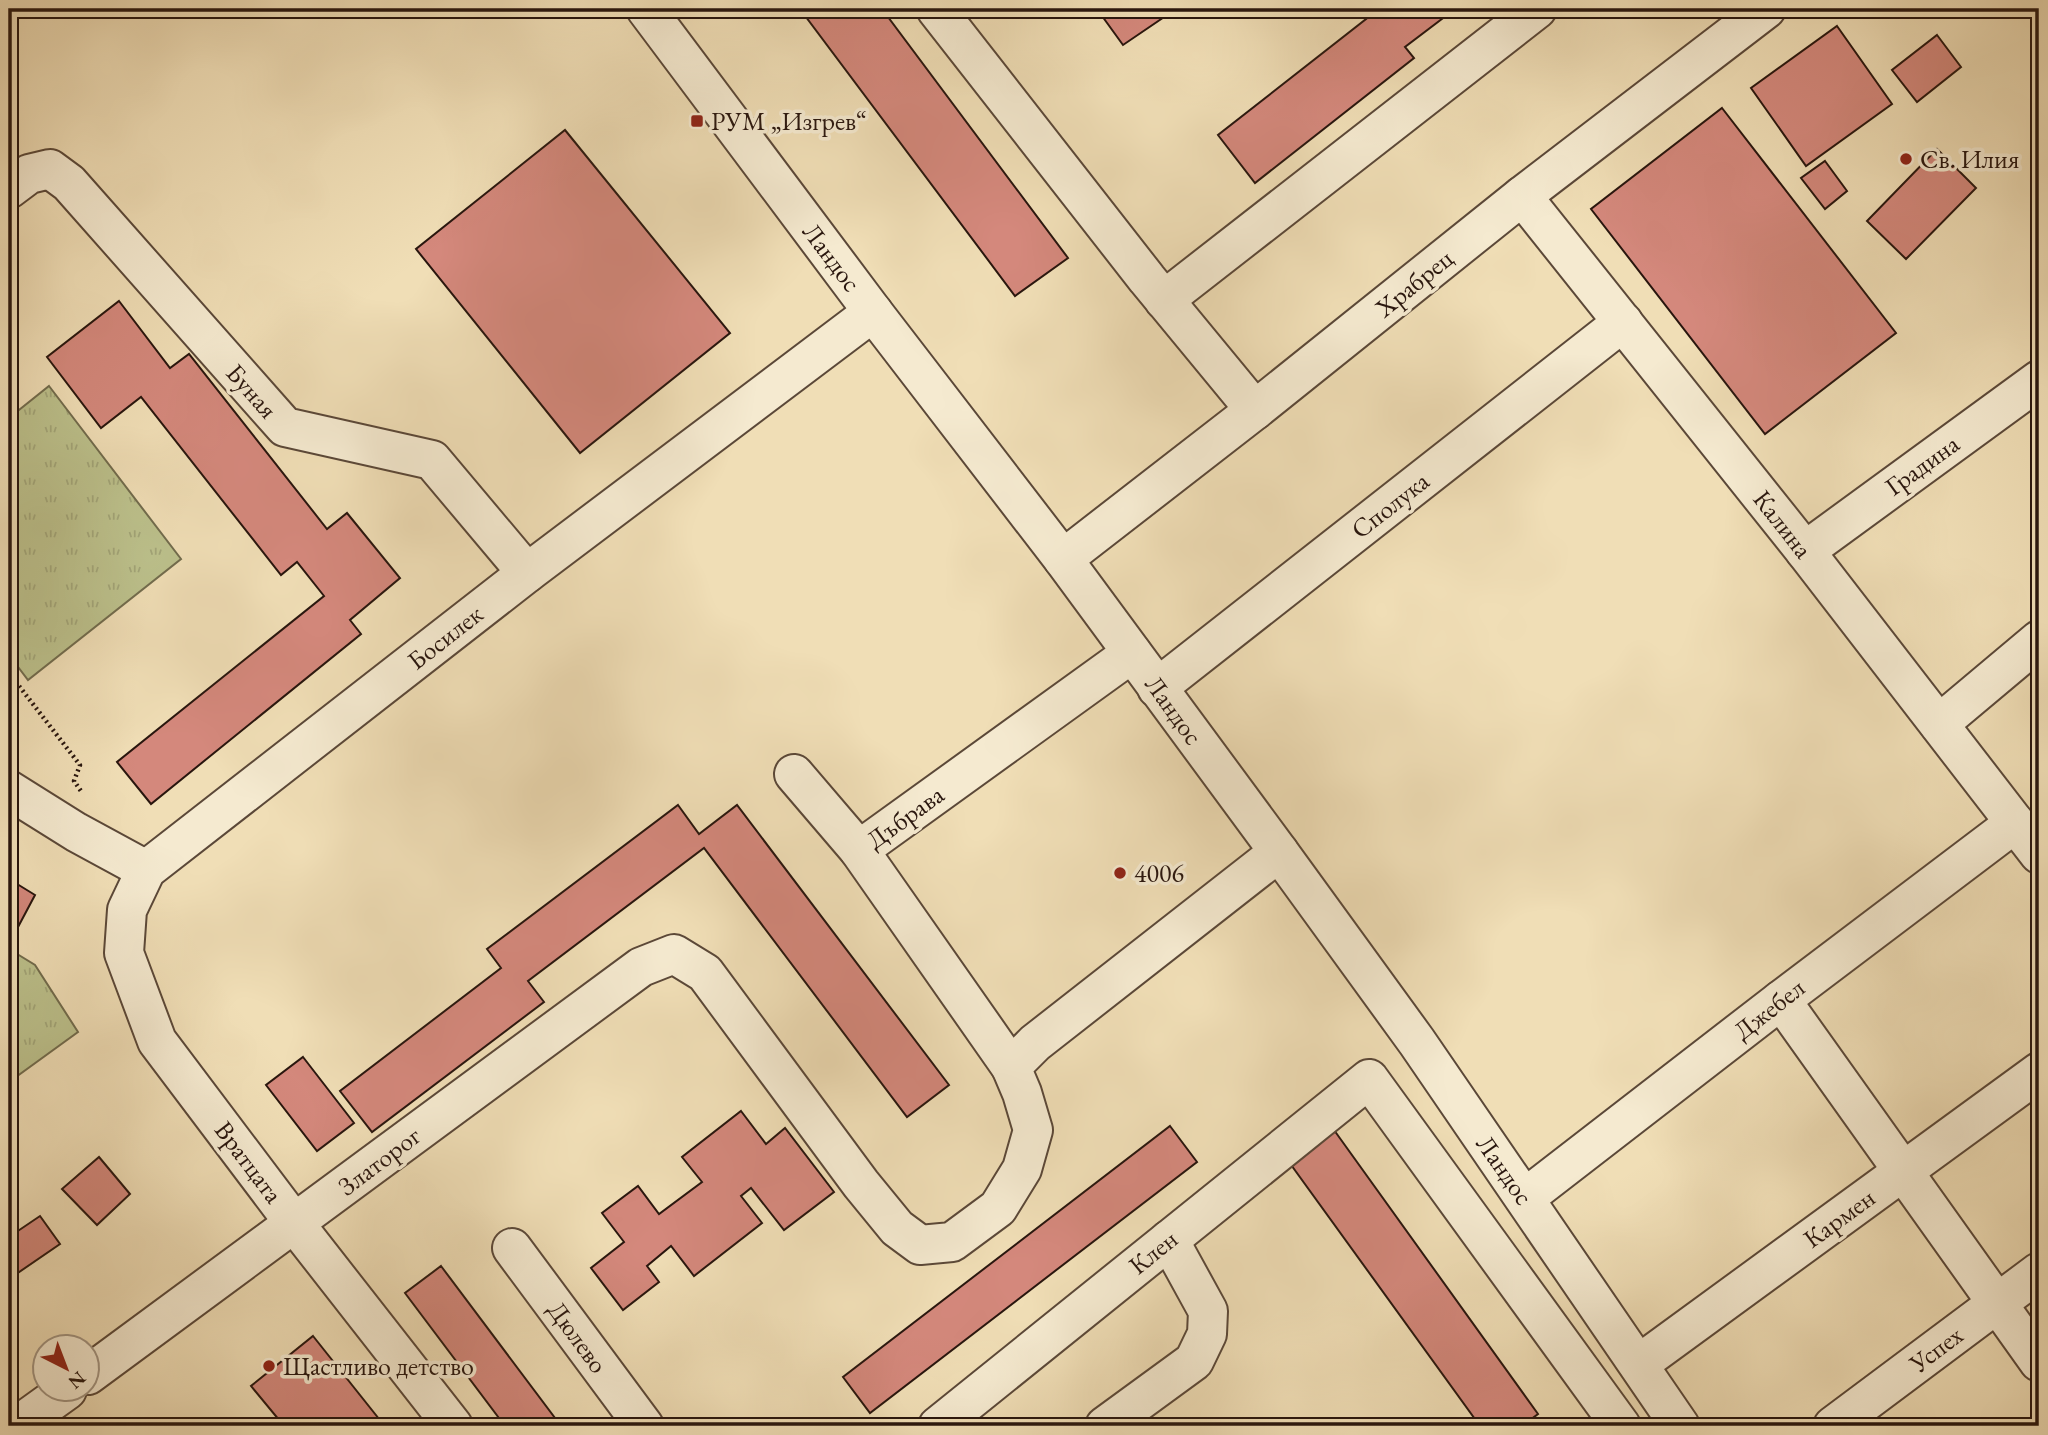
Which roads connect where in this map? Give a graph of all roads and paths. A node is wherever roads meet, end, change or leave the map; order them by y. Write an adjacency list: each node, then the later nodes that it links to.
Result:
1 (646, 9): 8 (street, Ландос)
2 (936, 9): 7 (street)
3 (1536, 9): 7 (street)
4 (1766, 9): 6 (street, Храбрец)
5 (9, 189): 14 (street, Буная)
6 (1522, 196): 9 (street, Калина); 11 (street, Храбрец)
7 (1164, 300): 11 (street)
8 (873, 312): 13 (street, Ландос); 14 (street, Босилек)
9 (1623, 322): 12 (street, Калина); 18 (street, Сполука)
10 (2039, 380): 12 (street, Градина)
11 (1255, 410): 13 (street, Храбрец)
12 (1805, 551): 19 (street, Калина)
13 (1063, 559): 16 (street, Ландос)
14 (527, 573): 27 (street, Босилек)
15 (2039, 640): 19 (street)
16 (1132, 653): 18 (street, Ландос); 24 (street, Дъбрава)
17 (9, 673): 23 (path)
18 (1157, 688): 25 (street, Ландос)
19 (1939, 724): 22 (street, Калина)
20 (794, 774): 24 (street)
21 (9, 790): 23 (street)
22 (2015, 823): 26 (street, Калина); 29 (street, Джебел)
23 (76, 832): 27 (street)
24 (859, 850): 30 (street, Дъбрава)
25 (1279, 852): 30 (street); 33 (street, Ландос)
26 (2039, 854)
27 (146, 870): 34 (street, Вратцата)
28 (674, 954): 30 (street, Дъбрава); 34 (street, Златорог)
29 (1781, 1000): 32 (street); 33 (street, Джебел)
30 (1011, 1067)
31 (2039, 1072): 32 (street, Кармен)
32 (1904, 1171): 38 (street); 40 (street, Кармен)
33 (1525, 1198): 40 (street, Ландос)
34 (295, 1224): 41 (street, Златорог); 44 (street, Вратцата)
35 (1169, 1240): 46 (street, Клен); 47 (street); 48 (street, Клен)
36 (512, 1248): 45 (street, Дюлево)
37 (2039, 1272): 38 (street, Успех)
38 (1998, 1303): 39 (street); 50 (street, Успех)
39 (2039, 1362)
40 (1639, 1364): 49 (street, Ландос)
41 (102, 1365)
42 (48, 1404): 43 (street)
43 (17, 1426)
44 (453, 1426)
45 (644, 1426)
46 (938, 1426)
47 (1105, 1426)
48 (1621, 1426)
49 (1680, 1426)
50 (1833, 1426)

